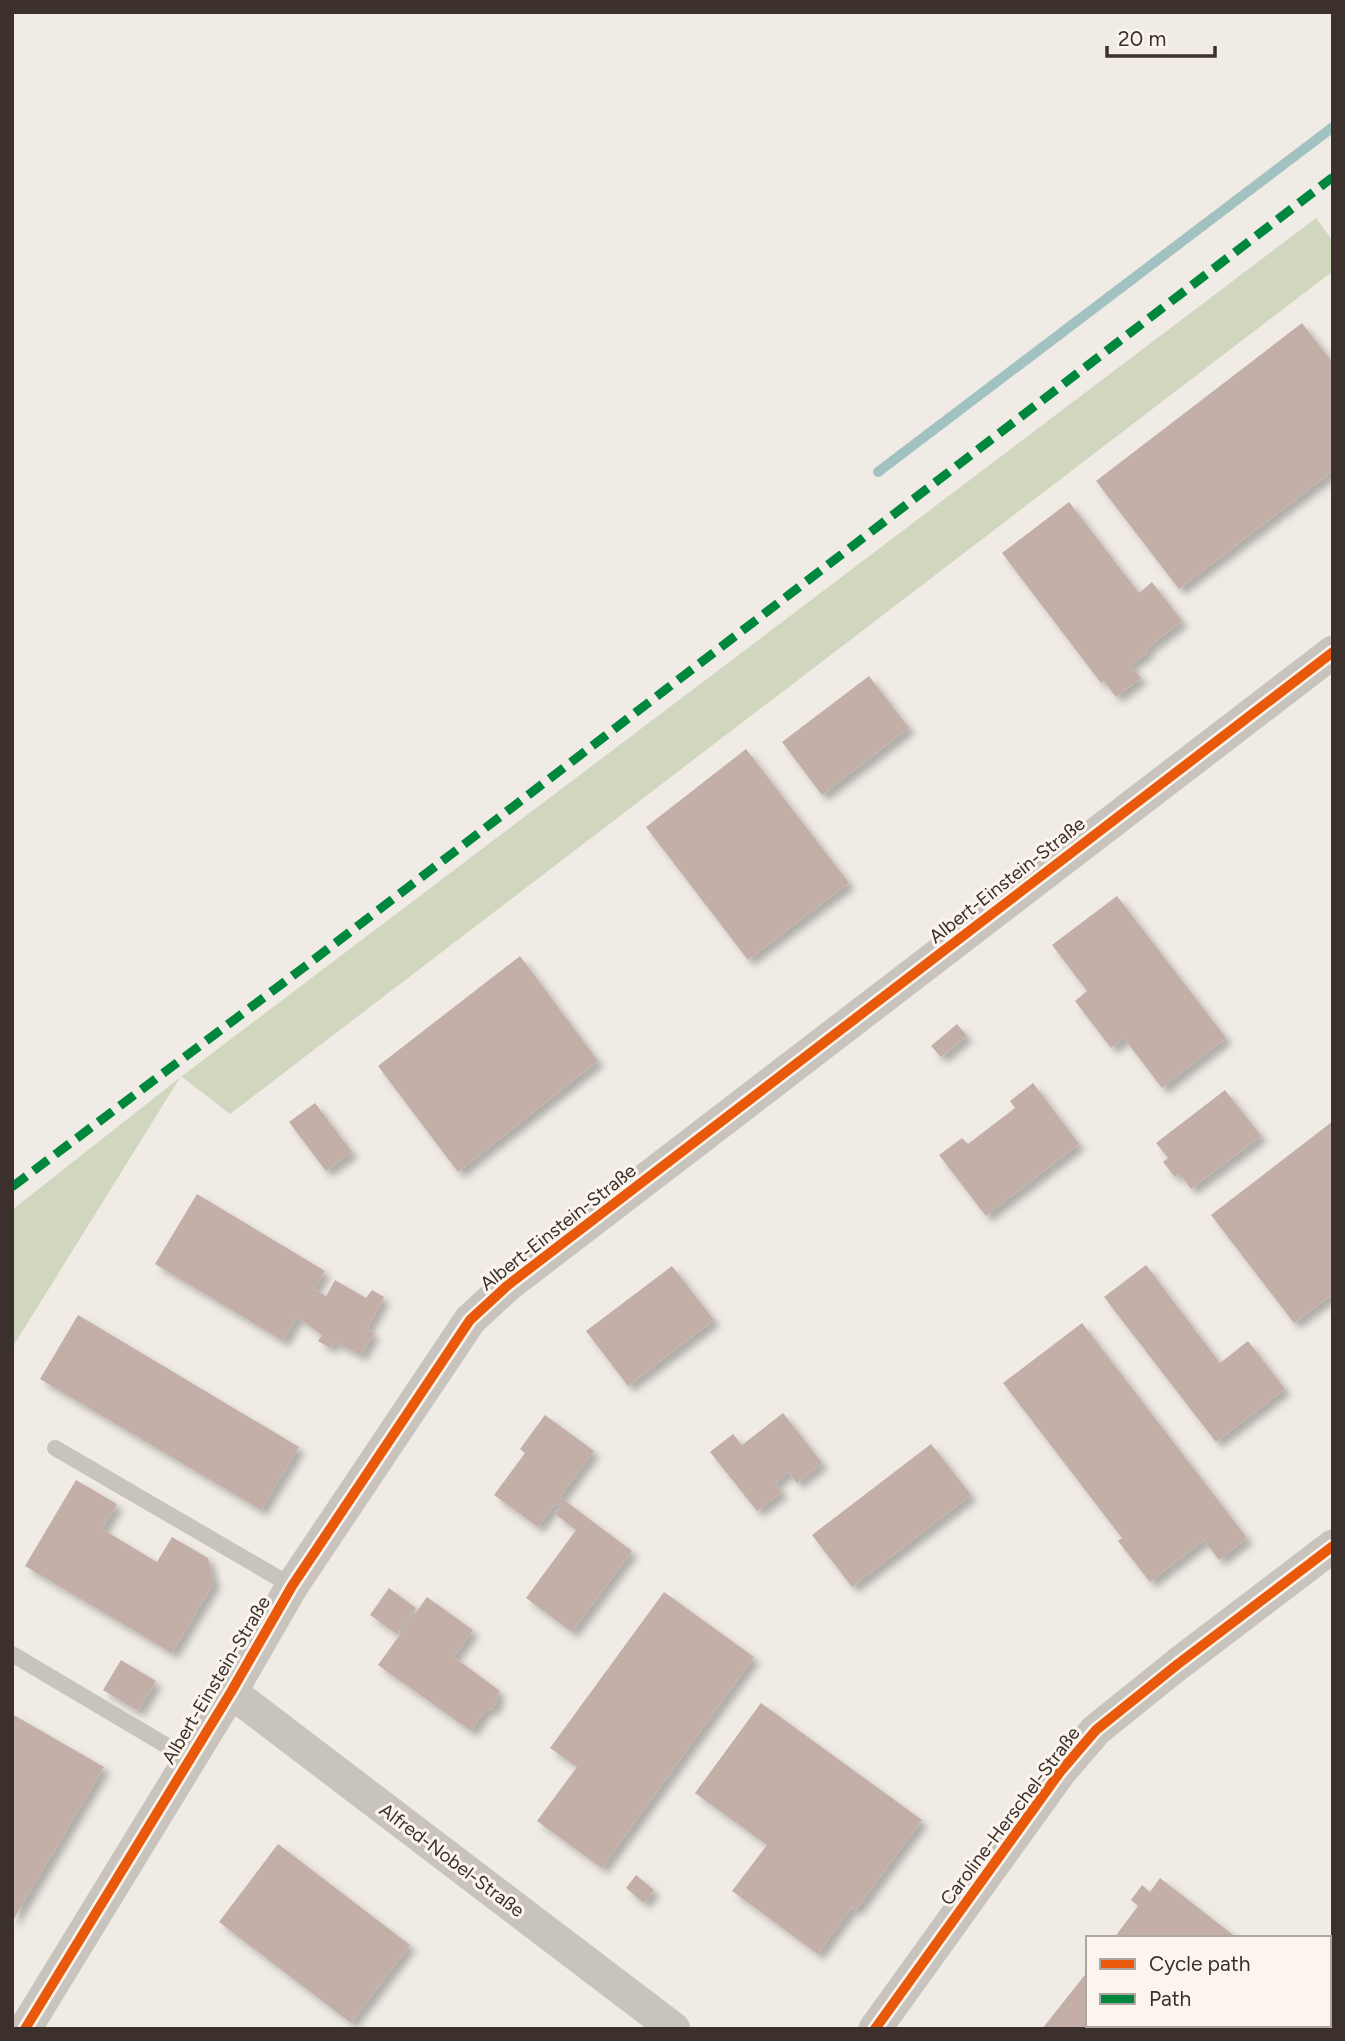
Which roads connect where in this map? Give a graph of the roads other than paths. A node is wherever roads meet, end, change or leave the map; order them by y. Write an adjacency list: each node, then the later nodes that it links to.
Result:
1 (1333, 652): 4 (street, Albert-Einstein-Straße)
2 (55, 1448): 4 (lane)
3 (1333, 1546): 10 (street, Caroline-Herschel-Straße)
4 (292, 1586): 6 (street, Albert-Einstein-Straße)
5 (12, 1654): 7 (lane)
6 (231, 1692): 7 (street, Albert-Einstein-Straße); 9 (street, Alfred-Nobel-Straße)
7 (189, 1759): 8 (street, Albert-Einstein-Straße)
8 (25, 2029)
9 (674, 2029)
10 (875, 2029)

